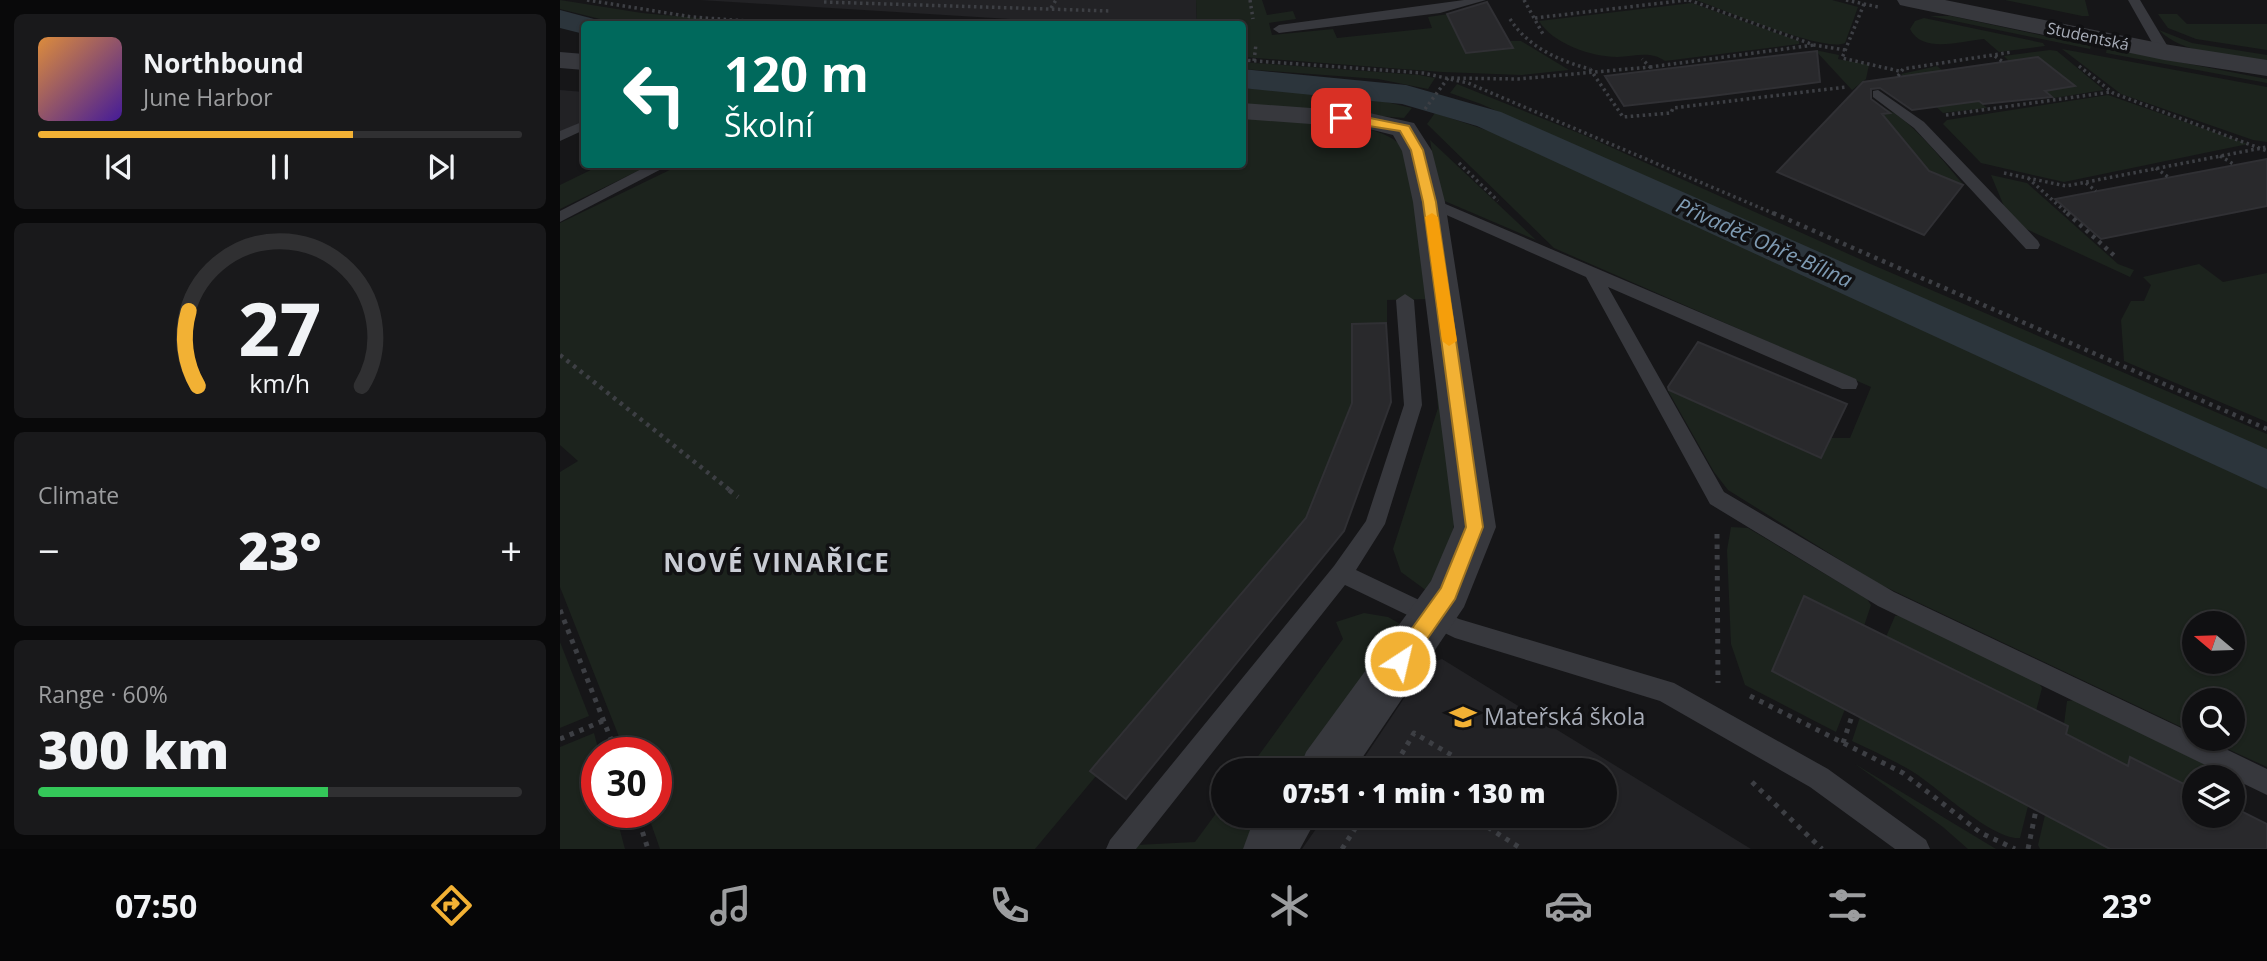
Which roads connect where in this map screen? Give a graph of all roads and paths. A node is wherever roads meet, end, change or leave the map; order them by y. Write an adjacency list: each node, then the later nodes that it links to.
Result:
1 (587, 0): 15 (path)
2 (1056, 0): 11 (path)
3 (1480, 0): 16 (lane)
4 (1524, 0): 13 (path)
5 (1688, 0): 13 (path); 18 (path)
6 (1846, 0): 9 (path)
7 (2134, 0): 21 (lane)
8 (824, 2): 11 (path)
9 (1864, 4): 10 (path); 19 (path)
10 (1899, 4): 21 (street, Studentská)
11 (1051, 9): 12 (path)
12 (1110, 11)
13 (1535, 18): 17 (path)
14 (1510, 19): 32 (path)
15 (747, 21)
16 (1279, 29)
17 (1544, 36)
18 (1814, 45): 19 (path); 30 (path)
19 (1845, 50): 34 (path)
20 (2018, 52): 22 (path)
21 (2164, 52): 31 (street, Studentská)
22 (1994, 55): 28 (path); 29 (path)
23 (1642, 59): 30 (path)
24 (560, 60): 27 (street)
25 (1246, 60): 35 (path)
26 (2073, 61): 38 (path)
27 (581, 62)
28 (2003, 62)
29 (1940, 64): 33 (path); 34 (path)
30 (1650, 67): 32 (path)
31 (2267, 68)
32 (1592, 69): 35 (path); 37 (path)
33 (1948, 70)
34 (1899, 71): 36 (path)
35 (1448, 78): 46 (path); 70 (path)
36 (1906, 84)
37 (1846, 87)
38 (2112, 92): 41 (path); 49 (path)
39 (1878, 94): 64 (lane)
40 (2047, 96): 41 (path)
41 (2052, 100): 43 (path)
42 (1987, 104): 43 (path)
43 (1992, 109): 45 (path)
44 (1246, 111): 46 (street)
45 (1940, 116)
46 (1414, 119): 61 (street)
47 (581, 126): 48 (lane)
48 (560, 137)
49 (2261, 146): 50 (path); 51 (path)
50 (2267, 149)
51 (2220, 155): 53 (path); 55 (path)
52 (1454, 158): 62 (path)
53 (2235, 165)
54 (656, 168): 63 (lane)
55 (2155, 168): 57 (path); 59 (path)
56 (2002, 172): 58 (path)
57 (2168, 177)
58 (2027, 178): 59 (path); 65 (path)
59 (2086, 182): 60 (path)
60 (2096, 191)
61 (1429, 202): 66 (lane); 75 (street)
62 (1502, 204)
63 (560, 217)
64 (2032, 245)
65 (2117, 258)
66 (1592, 273): 69 (lane); 72 (lane)
67 (1405, 300): 73 (lane)
68 (560, 355): 71 (path)
69 (1849, 384)
70 (2267, 429)
71 (738, 497)
72 (1717, 498): 78 (path); 85 (lane)
73 (1342, 573): 75 (lane); 92 (lane)
74 (560, 610): 77 (path)
75 (1431, 618): 78 (lane); 82 (street)
76 (1853, 713): 81 (path)
77 (605, 720): 79 (path); 80 (path)
78 (1719, 721): 96 (path); 97 (lane)
79 (611, 737)
80 (560, 740)
81 (1843, 743)
82 (1332, 758)
83 (1401, 758): 84 (path)
84 (1452, 758)
85 (2267, 782)
86 (2036, 810): 98 (path)
87 (641, 828): 91 (path)
88 (1284, 828): 93 (street)
89 (1355, 828): 94 (path)
90 (1489, 828): 95 (path)
91 (648, 849)
92 (1119, 849)
93 (1269, 849)
94 (1342, 849)
95 (1522, 849)
96 (1822, 849)
97 (1917, 849)
98 (2028, 849)

